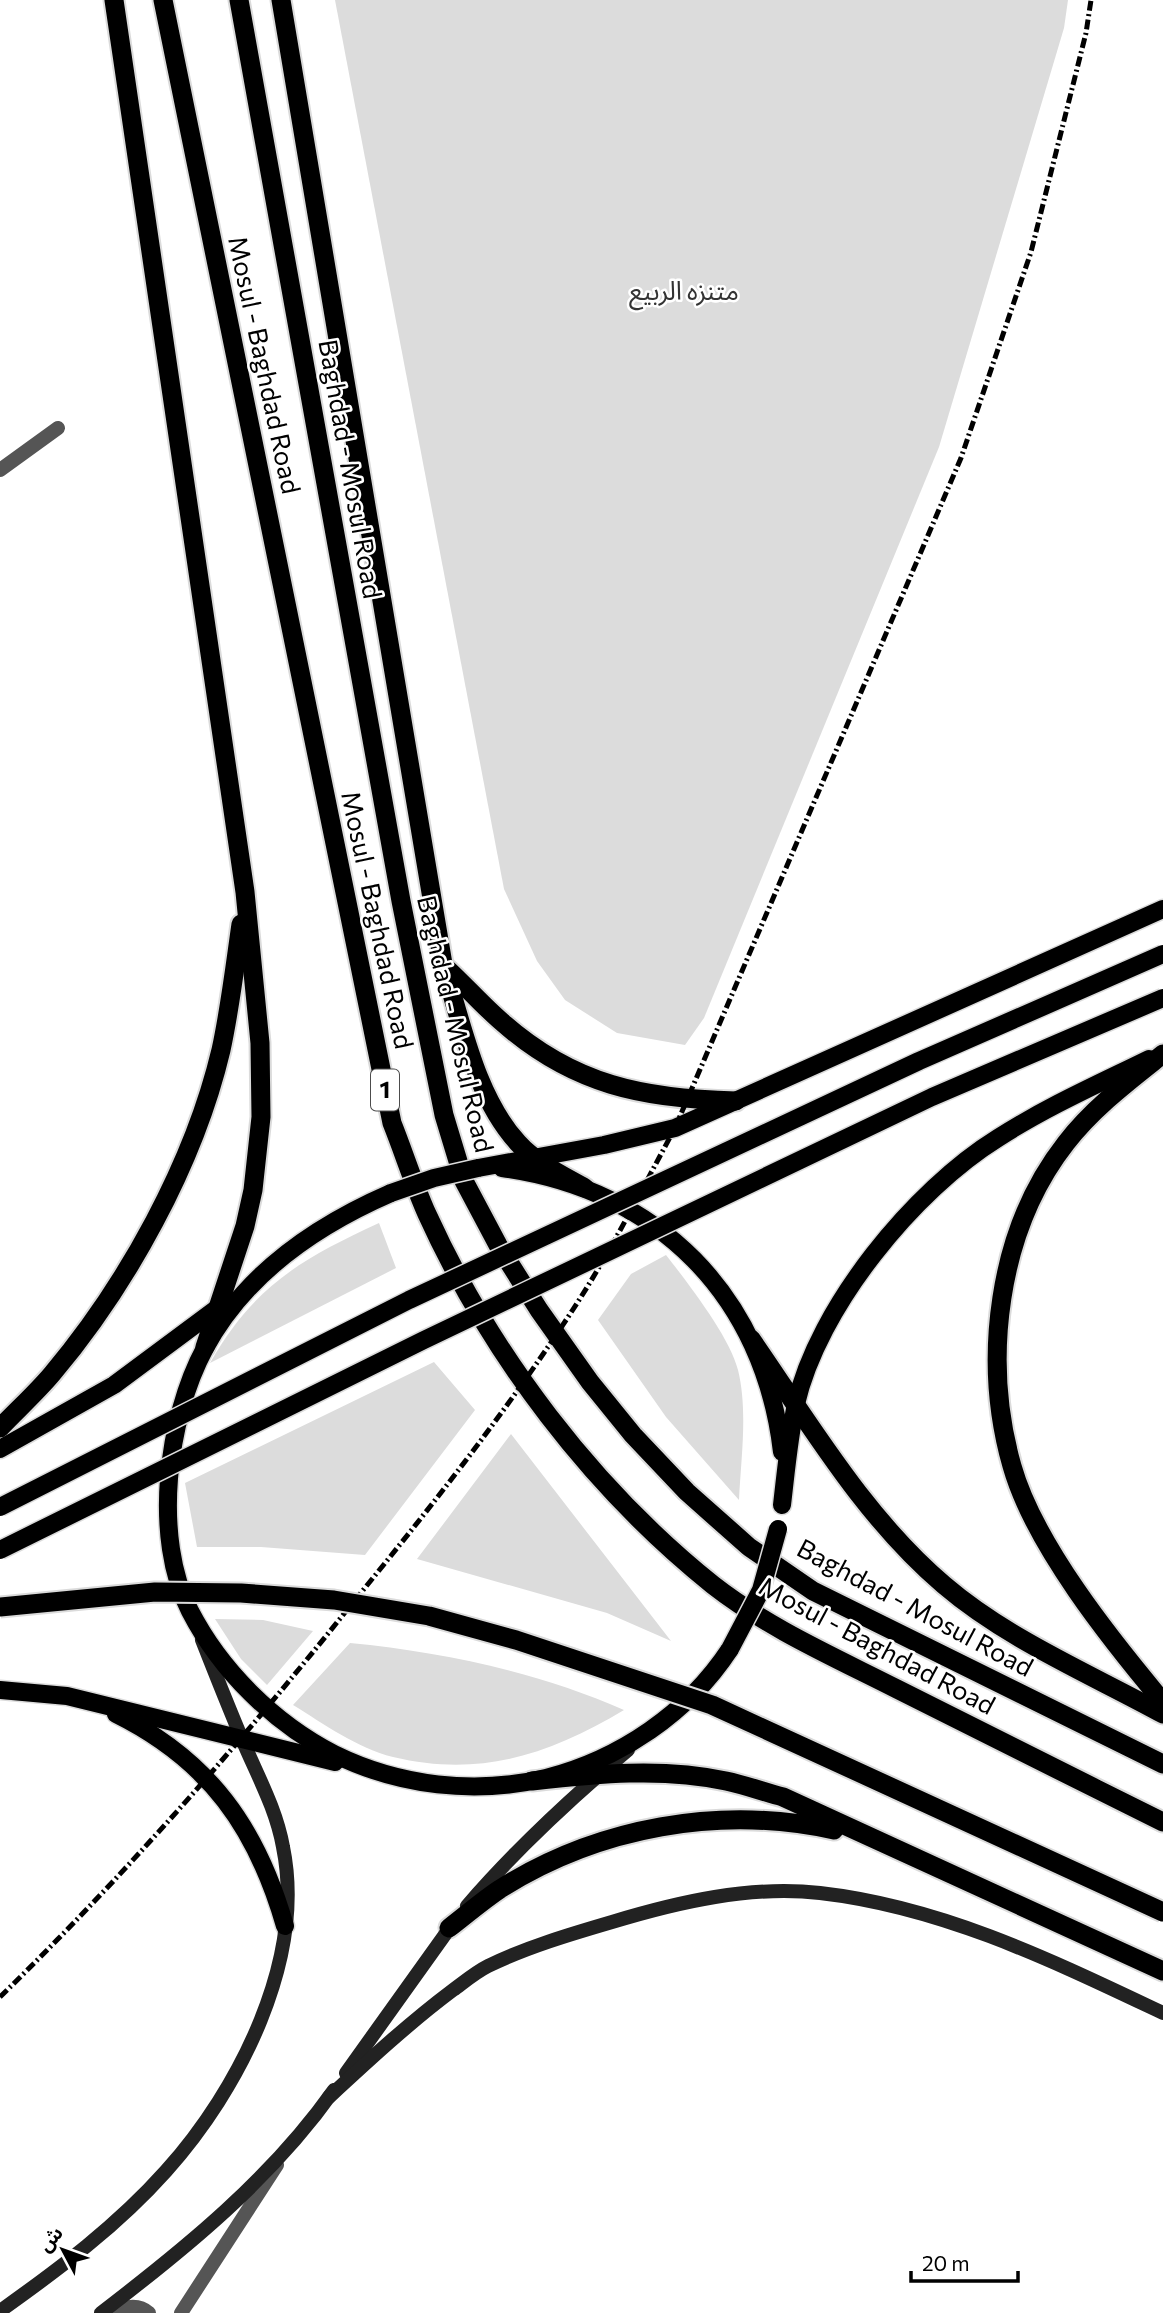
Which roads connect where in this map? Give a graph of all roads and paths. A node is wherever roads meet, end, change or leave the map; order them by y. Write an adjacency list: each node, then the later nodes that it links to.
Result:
1 (114, 0): 7 (highway)
2 (163, 0): 39 (highway, Mosul - Baghdad Road / 1)
3 (239, 0): 35 (highway, Baghdad - Mosul Road / 1)
4 (281, 0): 10 (highway)
5 (58, 428): 6 (street)
6 (0, 470)
7 (245, 892): 18 (highway); 22 (highway)
8 (1163, 909): 13 (main road)
9 (1163, 954): 25 (main road, bridge)
10 (443, 964): 13 (highway); 14 (highway)
11 (1163, 998): 26 (main road, bridge)
12 (1163, 1053): 21 (main road); 31 (highway)
13 (736, 1101): 14 (main road)
14 (535, 1157): 15 (main road); 16 (highway)
15 (478, 1168): 16 (main road); 17 (main road, bridge)
16 (585, 1188): 19 (main road)
17 (260, 1276): 18 (main road); 20 (main road)
18 (219, 1307): 20 (highway); 23 (main road)
19 (751, 1339): 21 (highway); 24 (main road)
20 (205, 1348): 28 (main road)
21 (796, 1403): 24 (main road); 32 (highway)
22 (0, 1428)
23 (0, 1449)
24 (782, 1504): 33 (main road, bridge)
25 (0, 1507)
26 (0, 1550)
27 (0, 1607): 41 (highway, bridge)
28 (189, 1610): 34 (main road); 37 (main road)
29 (0, 1690): 30 (main road)
30 (66, 1696): 34 (main road); 42 (main road)
31 (1163, 1702)
32 (1163, 1714)
33 (654, 1728): 36 (main road); 38 (main road)
34 (241, 1738): 37 (main road); 42 (main road)
35 (1163, 1764)
36 (599, 1774): 38 (highway); 40 (highway); 43 (main road)
37 (388, 1775): 38 (main road)
38 (532, 1781)
39 (1163, 1822)
40 (867, 1837): 43 (highway); 44 (highway)
41 (1163, 1912)
42 (285, 1926): 48 (main road)
43 (449, 1927): 46 (main road)
44 (1163, 1971)
45 (1163, 2013): 46 (main road)
46 (329, 2097): 47 (main road)
47 (290, 2146): 49 (main road); 52 (street)
48 (0, 2311)
49 (100, 2313)
50 (111, 2313): 51 (street)
51 (149, 2313)
52 (181, 2313)

